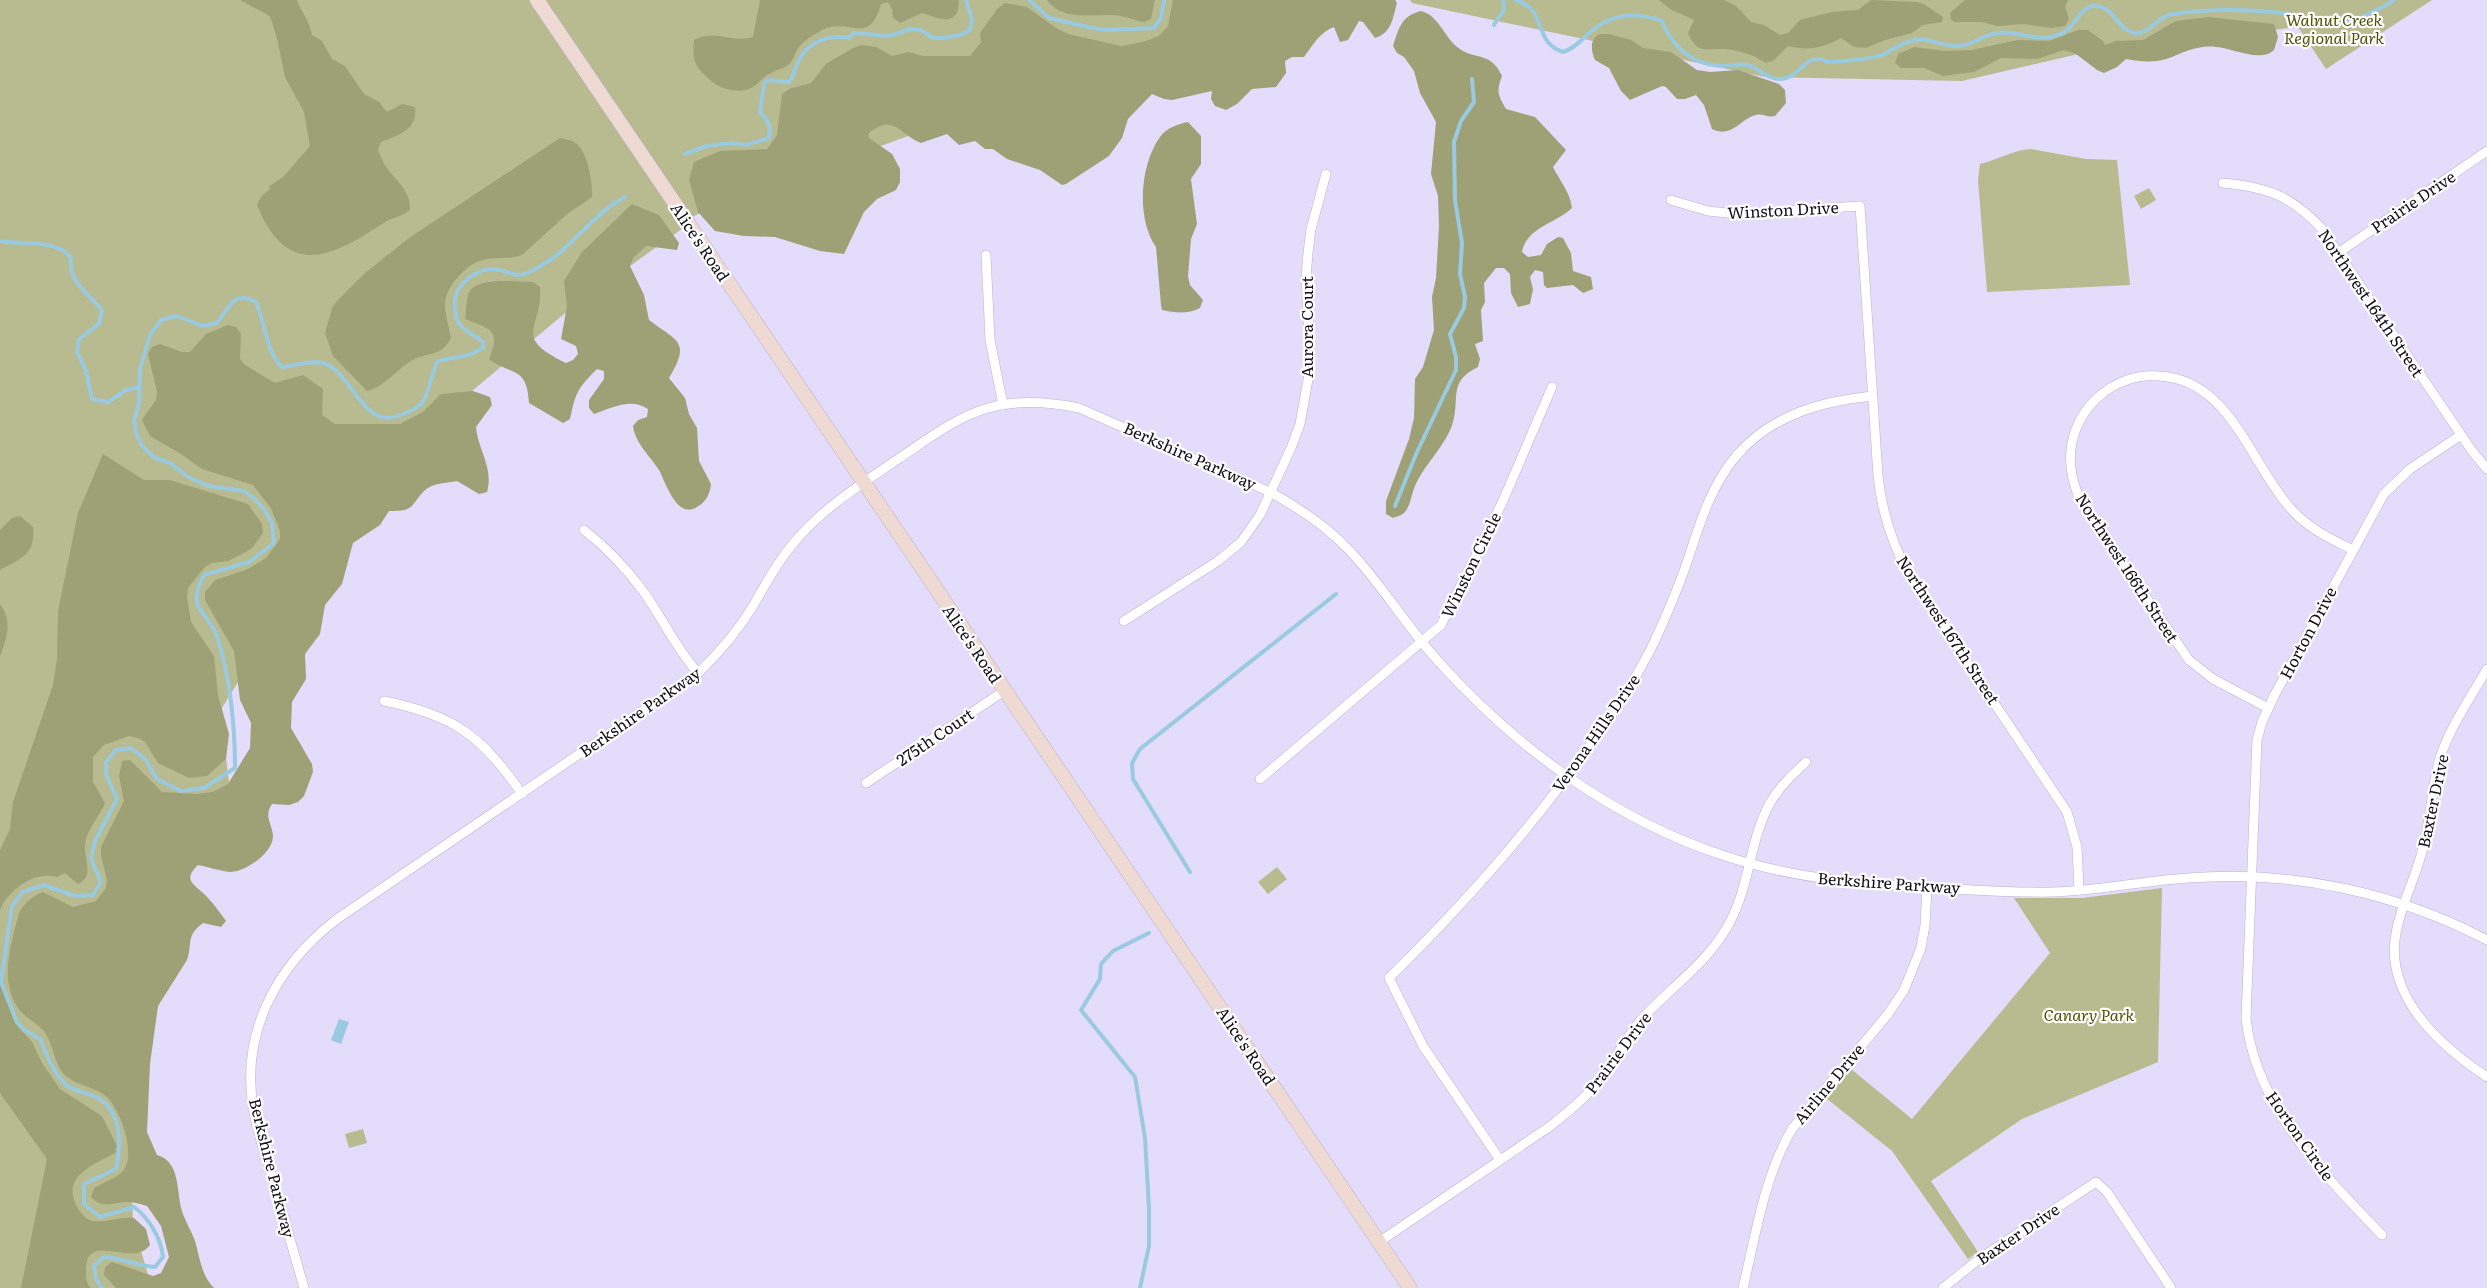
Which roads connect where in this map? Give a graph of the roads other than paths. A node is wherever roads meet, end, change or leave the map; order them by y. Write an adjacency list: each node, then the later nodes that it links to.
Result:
1 (537, 0): 14 (main road, Alice's Road)
2 (2487, 151): 7 (street, Prairie Drive)
3 (1326, 174): 15 (street, Aurora Court)
4 (2223, 183): 7 (street, Northwest 164th Street)
5 (1671, 200): 6 (street, Winston Drive)
6 (1860, 206): 10 (street, Northwest 167th Street)
7 (2338, 253): 12 (street, Northwest 164th Street)
8 (986, 255): 11 (street)
9 (1552, 387): 19 (street, Winston Circle)
10 (1873, 396): 26 (street, Verona Hills Drive); 33 (street, Northwest 167th Street)
11 (1002, 405): 14 (street, Berkshire Parkway); 15 (street, Berkshire Parkway)
12 (2461, 435): 13 (street, Northwest 164th Street); 17 (street, Horton Drive)
13 (2487, 469)
14 (863, 483): 21 (street, Berkshire Parkway); 22 (main road, Alice's Road)
15 (1270, 492): 18 (street, Aurora Court); 19 (street, Berkshire Parkway)
16 (584, 530): 21 (street)
17 (2353, 550): 24 (street, Horton Drive); 24 (street, Northwest 166th Street)
18 (1124, 621)
19 (1422, 643): 26 (street, Berkshire Parkway); 27 (street, Winston Circle)
20 (2487, 669): 34 (street, Baxter Drive)
21 (698, 673): 29 (street, Berkshire Parkway)
22 (1004, 691): 28 (street, 275th Court); 39 (main road, Alice's Road)
23 (384, 701): 29 (street)
24 (2268, 708): 31 (street, Horton Drive)
25 (1806, 762): 30 (street, Prairie Drive)
26 (1568, 776): 30 (street, Berkshire Parkway); 37 (street, Verona Hills Drive)
27 (1260, 778)
28 (866, 783)
29 (522, 794): 40 (street, Berkshire Parkway)
30 (1750, 864): 32 (street, Berkshire Parkway); 37 (street, Prairie Drive)
31 (2251, 876): 33 (street, Berkshire Parkway); 34 (street, Berkshire Parkway); 38 (street, Horton Circle)
32 (1927, 888): 33 (street, Berkshire Parkway); 42 (street, Airline Drive)
33 (2079, 890)
34 (2405, 904): 35 (street, Berkshire Parkway); 36 (street, Baxter Drive)
35 (2487, 940)
36 (2487, 1077)
37 (1500, 1160): 39 (street, Prairie Drive)
38 (2382, 1235)
39 (1379, 1242): 41 (main road, Alice's Road)
40 (304, 1288)
41 (1410, 1288)
42 (1743, 1288)
43 (1943, 1288): 44 (street, Baxter Drive)
44 (2171, 1288)

